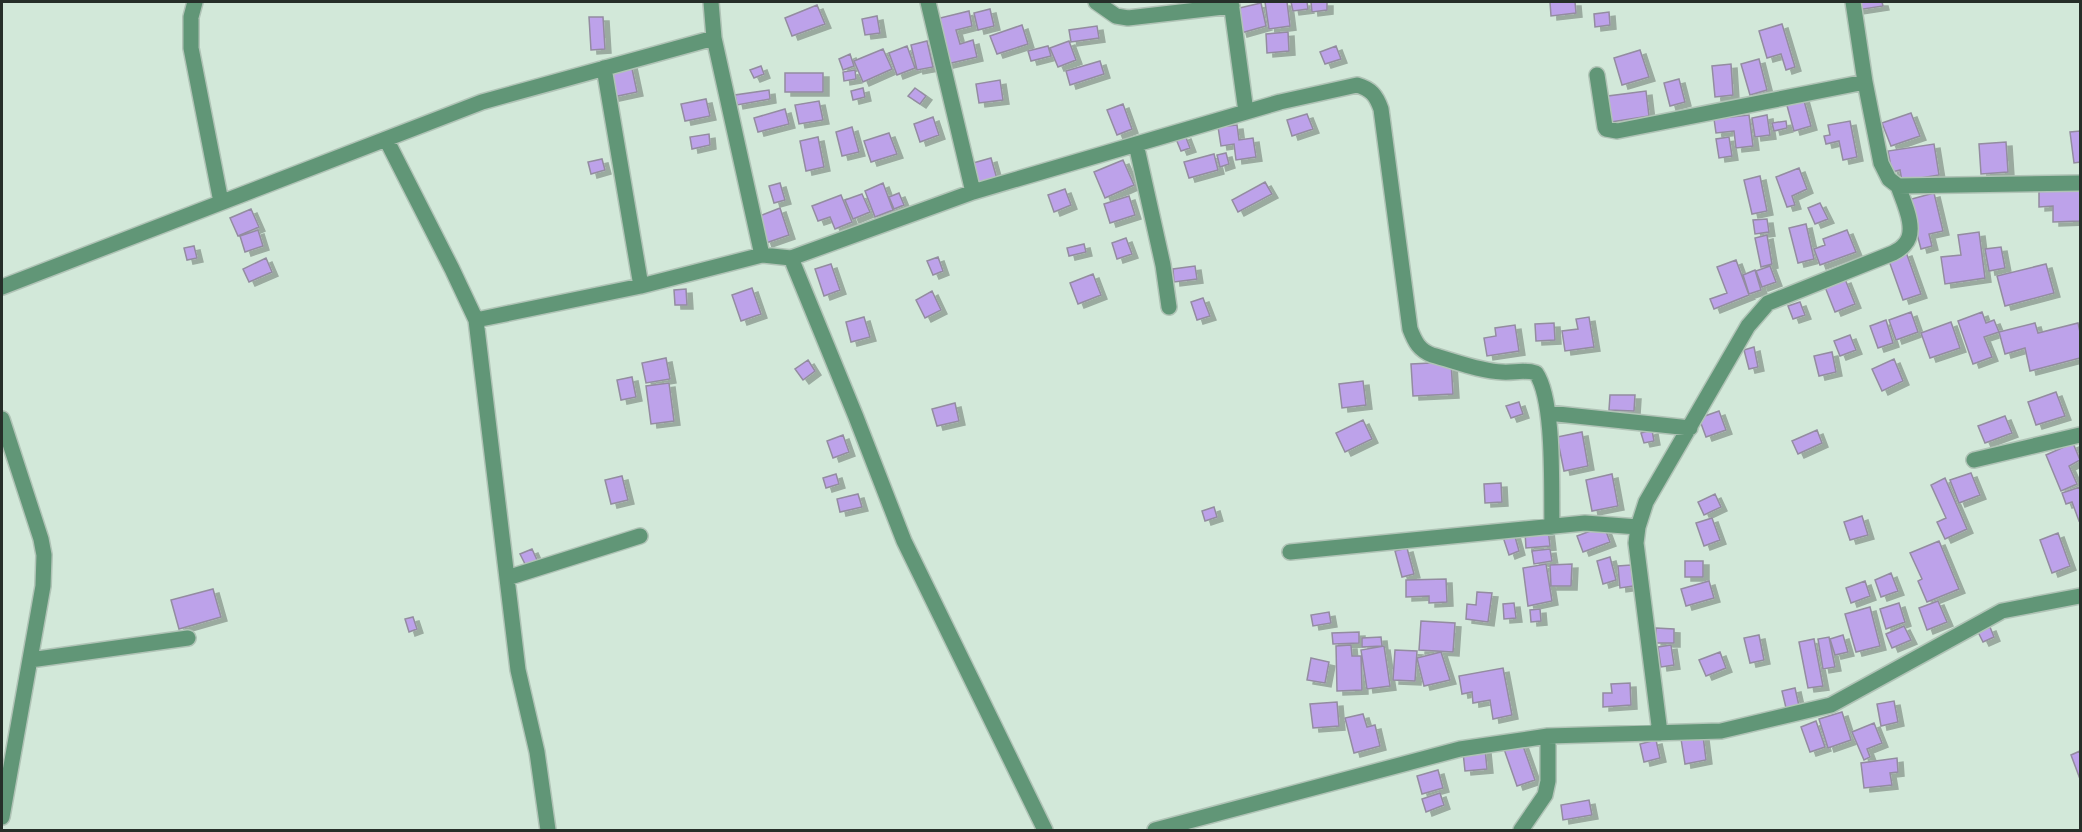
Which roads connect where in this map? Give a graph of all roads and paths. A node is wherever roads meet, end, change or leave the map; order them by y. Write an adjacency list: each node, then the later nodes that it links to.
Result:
1 (195, 2): 17 (street)
2 (711, 2): 7 (street)
3 (928, 2): 16 (street)
4 (1096, 2): 6 (street)
5 (1852, 2): 10 (street)
6 (1232, 4): 11 (street)
7 (714, 38): 8 (street); 18 (street)
8 (604, 68): 12 (street); 20 (street)
9 (1597, 75): 10 (street)
10 (1865, 82): 15 (street)
11 (1246, 112): 13 (street); 24 (street)
12 (386, 139): 17 (street); 23 (street)
13 (1136, 144): 16 (street); 22 (street)
14 (2080, 183): 15 (street)
15 (1898, 186): 26 (street)
16 (973, 192): 19 (street)
17 (221, 202): 21 (street)
18 (762, 255): 19 (street); 20 (street)
19 (791, 258): 41 (street)
20 (641, 286): 23 (street)
21 (2, 287)
22 (1169, 307)
23 (476, 320): 33 (street)
24 (1548, 414): 26 (street); 29 (street)
25 (2, 419): 36 (street)
26 (1690, 428): 30 (street)
27 (2080, 435): 28 (street)
28 (1974, 460)
29 (1552, 526): 30 (street); 32 (street)
30 (1638, 527): 37 (street)
31 (640, 536): 33 (street)
32 (1290, 552)
33 (507, 578): 40 (street)
34 (2080, 596): 37 (street)
35 (188, 638): 36 (street)
36 (30, 660): 39 (street)
37 (1660, 733): 38 (street)
38 (1548, 736): 42 (street); 43 (street)
39 (2, 817)
40 (548, 831)
41 (1045, 831)
42 (1155, 831)
43 (1521, 831)

